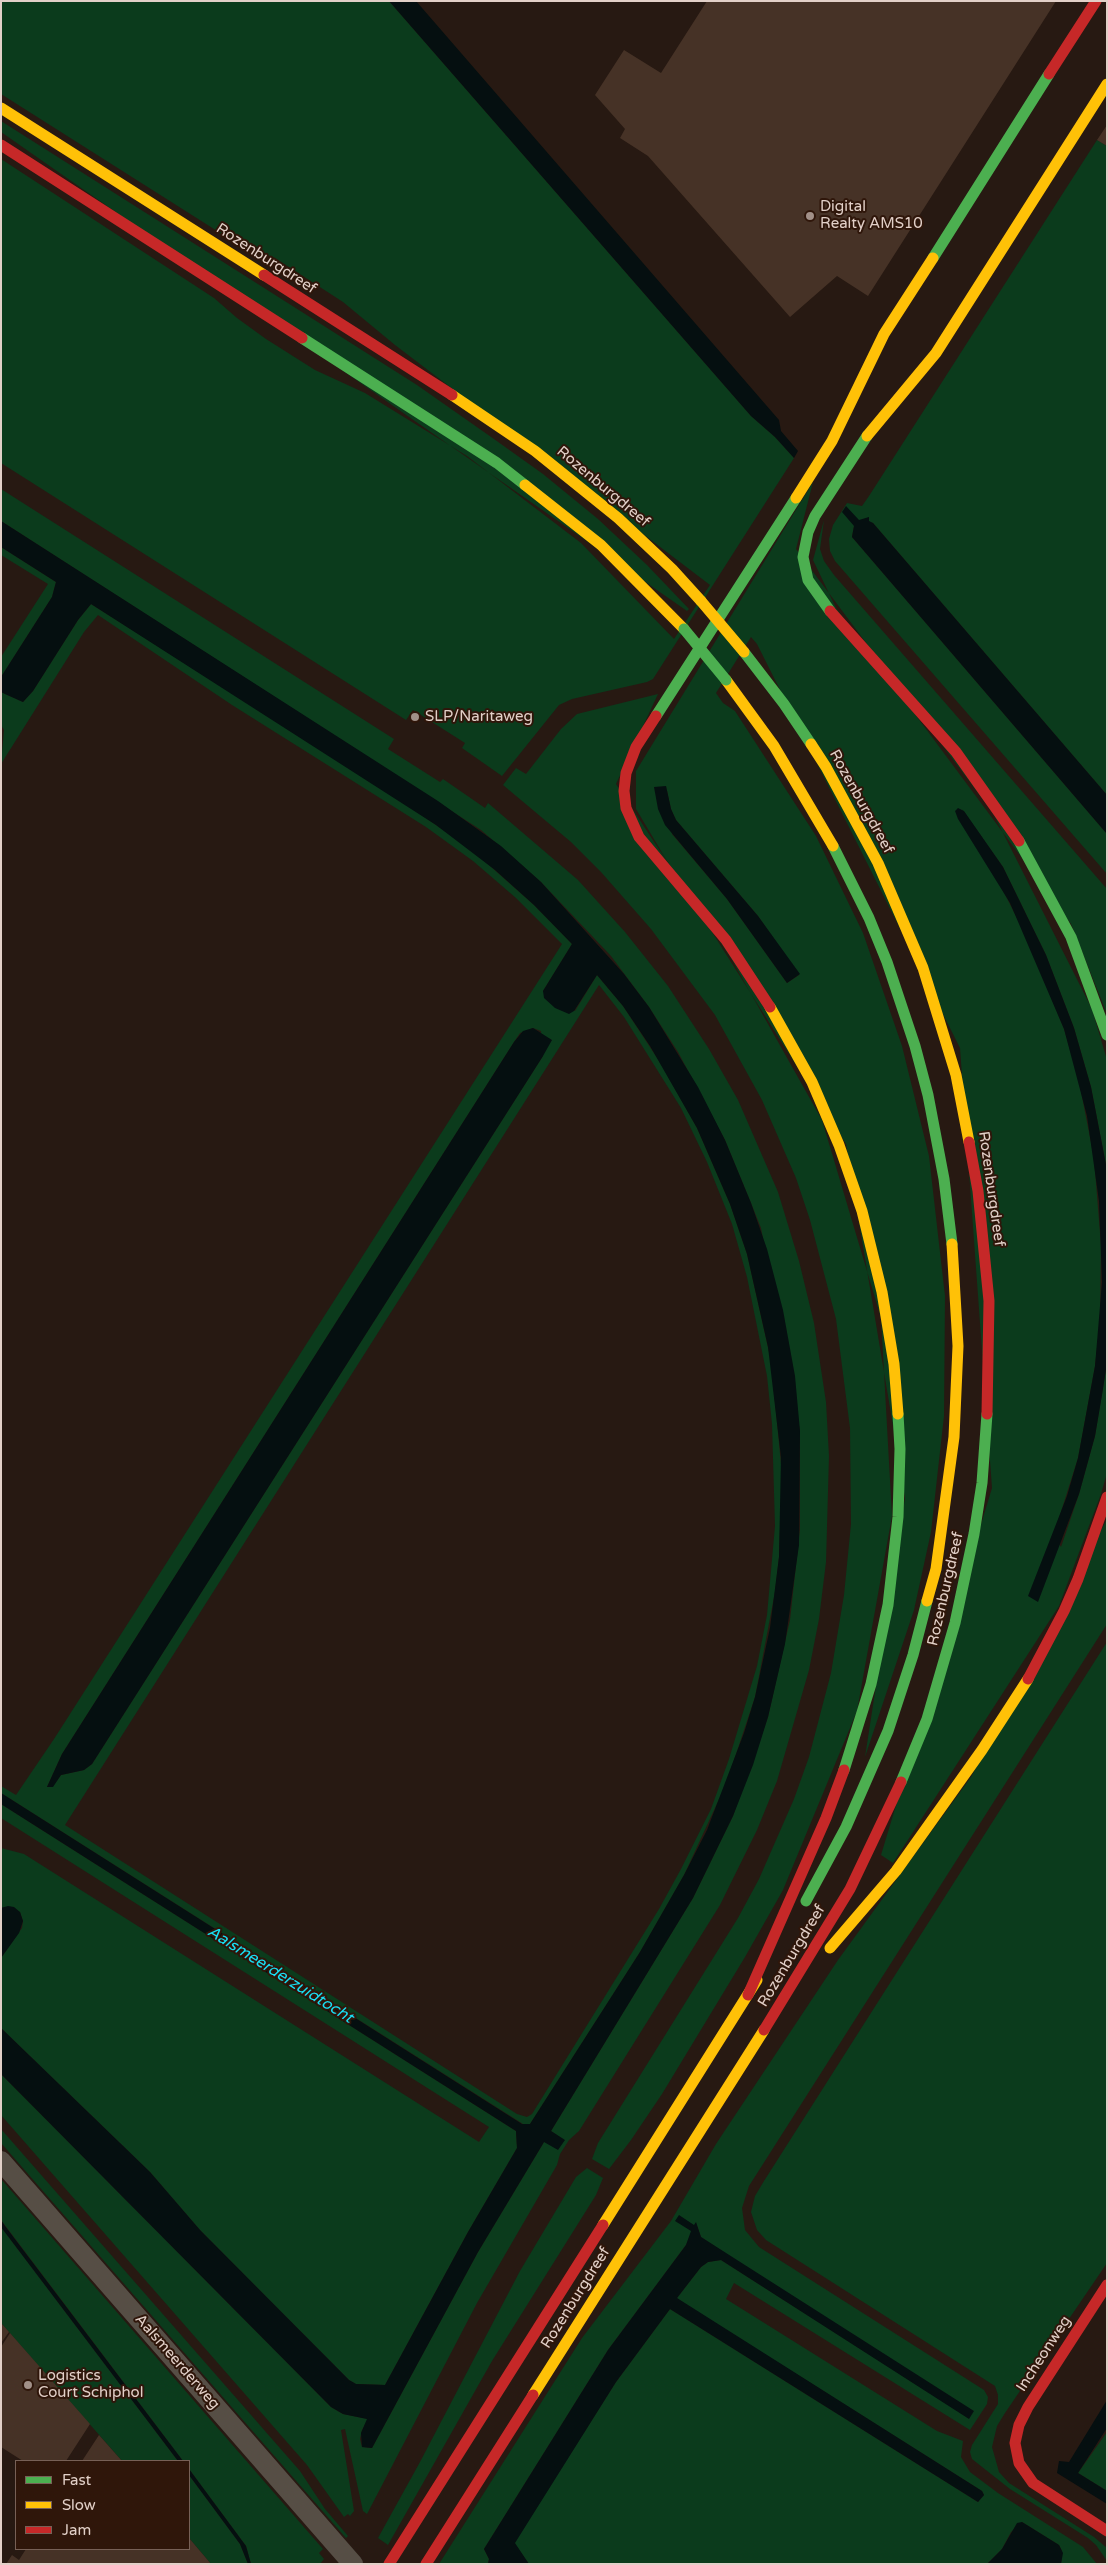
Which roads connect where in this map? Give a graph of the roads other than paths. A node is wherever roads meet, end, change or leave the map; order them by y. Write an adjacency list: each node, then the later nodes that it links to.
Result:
1 (1096, 1): 7 (main road)
2 (1107, 84): 5 (main road)
3 (1, 108): 8 (main road, Rozenburgdreef, bridge)
4 (1, 145): 7 (main road, Rozenburgdreef, bridge)
5 (1107, 1035)
6 (1107, 1497): 8 (main road)
7 (748, 1995): 13 (main road, Rozenburgdreef)
8 (776, 2011): 14 (main road, Rozenburgdreef)
9 (1, 2161): 12 (street, Aalsmeerderweg)
10 (1107, 2285): 11 (main road, Incheonweg)
11 (1107, 2531)
12 (346, 2556)
13 (389, 2564)
14 (426, 2564)

